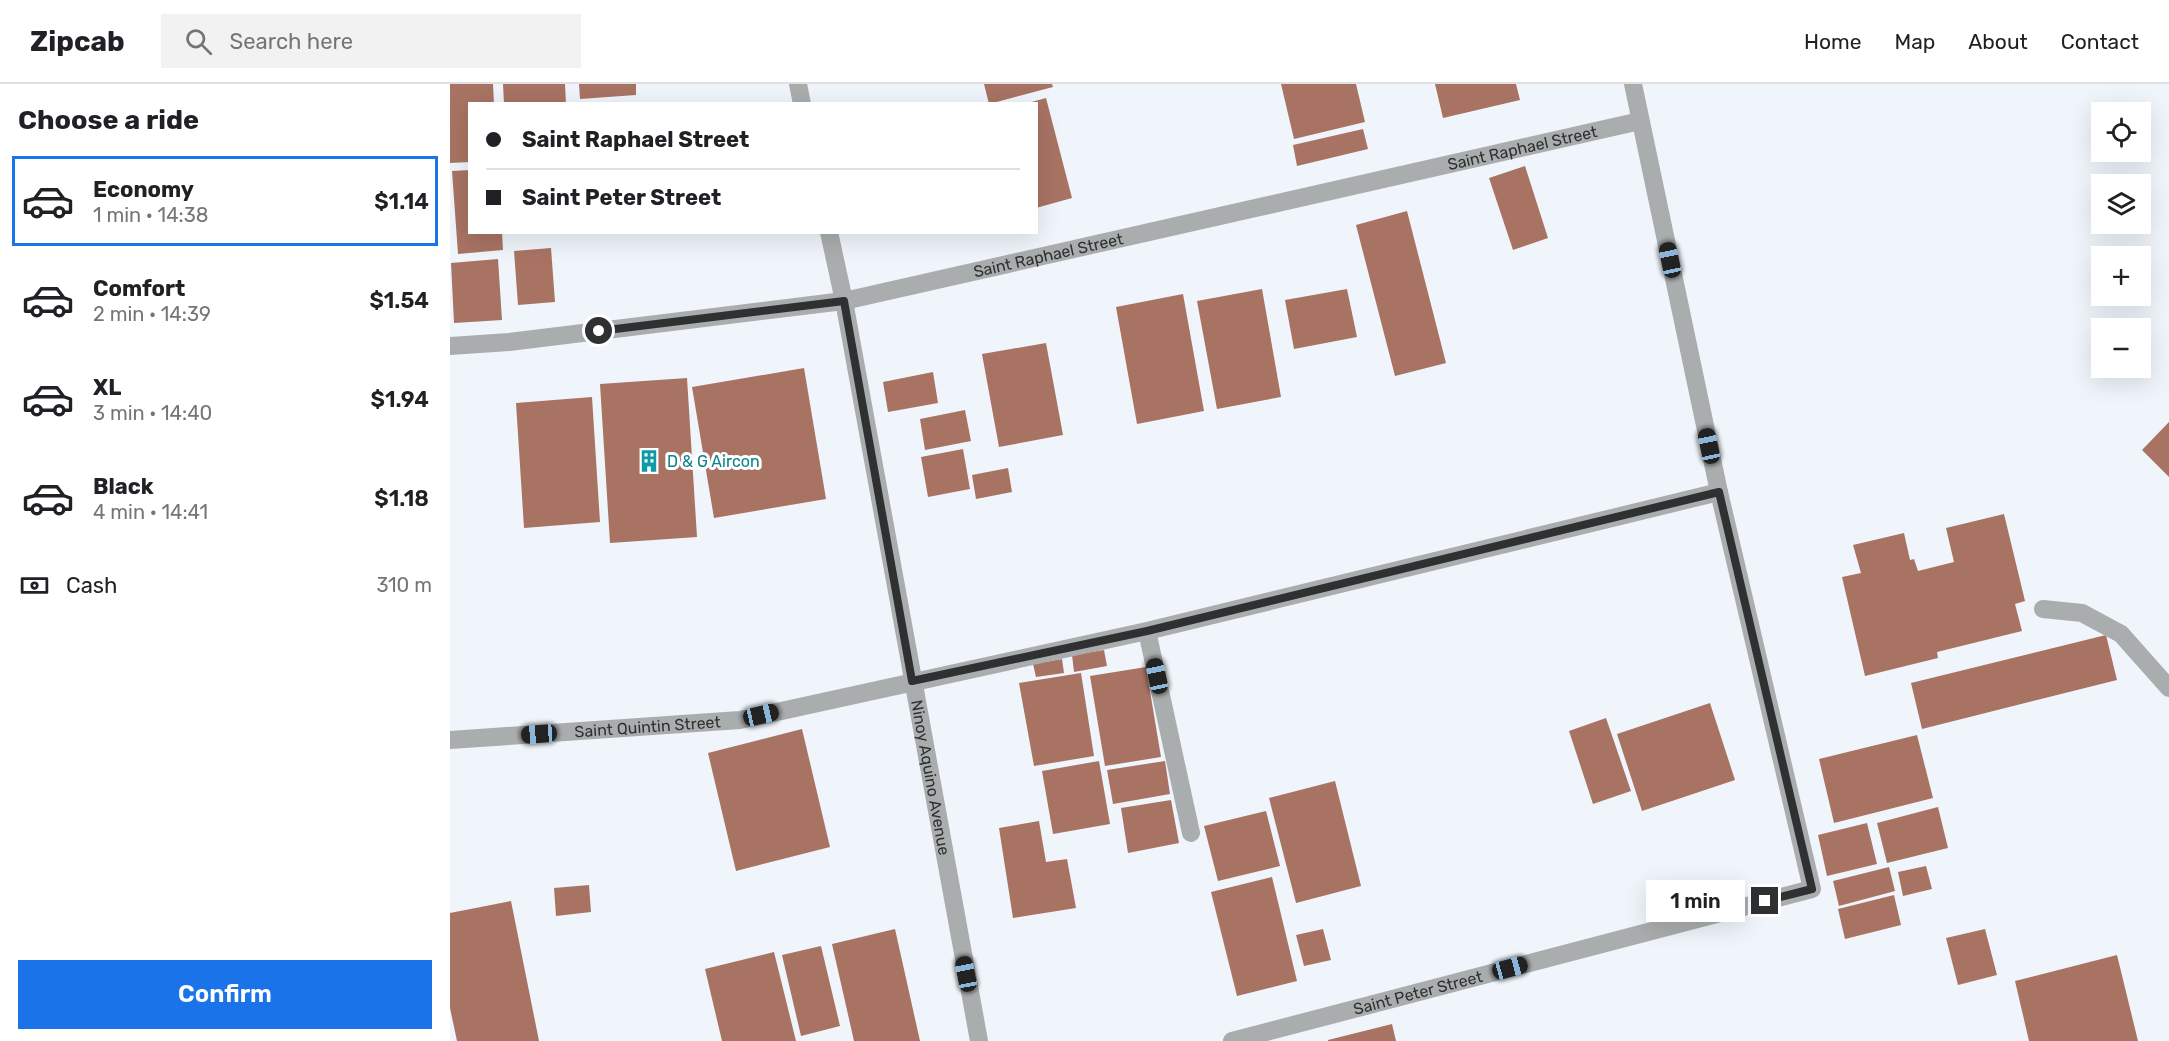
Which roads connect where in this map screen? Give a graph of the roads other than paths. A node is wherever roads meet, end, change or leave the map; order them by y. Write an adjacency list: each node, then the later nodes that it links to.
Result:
1 (798, 84): 3 (street)
2 (1633, 84): 4 (street)
3 (802, 102)
4 (1640, 121): 6 (street, Saint Raphael Street); 8 (street)
5 (830, 234): 6 (street, Ninoy Aquino Avenue)
6 (844, 301): 7 (street, Saint Raphael Street); 11 (street, Ninoy Aquino Avenue)
7 (450, 346)
8 (1719, 492): 10 (street, Saint Quintin Street); 16 (street, Saint Peter Street)
9 (2043, 609): 12 (street)
10 (1147, 631): 11 (street, Saint Quintin Street); 14 (street)
11 (912, 681): 13 (street, Saint Quintin Street); 15 (street, Ninoy Aquino Avenue)
12 (2169, 688)
13 (450, 740)
14 (1191, 833)
15 (979, 1041)
16 (1232, 1041)

